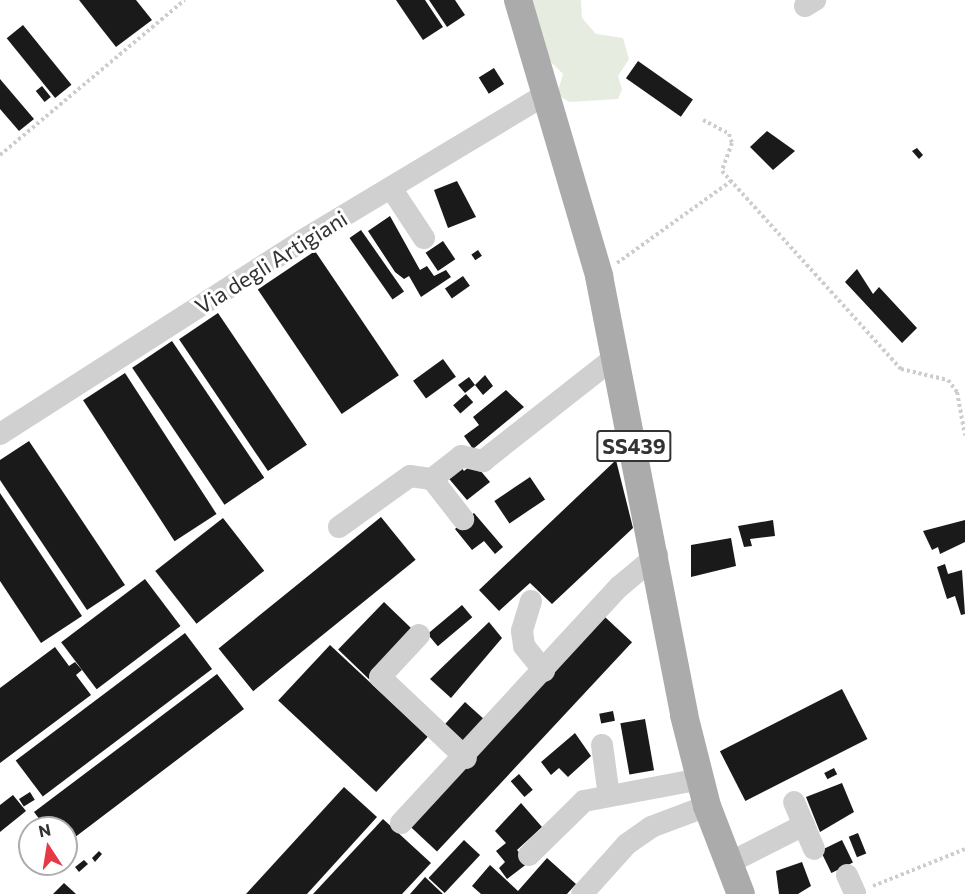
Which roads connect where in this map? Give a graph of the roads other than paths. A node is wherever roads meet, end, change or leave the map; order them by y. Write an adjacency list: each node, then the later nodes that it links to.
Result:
1 (518, 0): 2 (main road, SS439)
2 (545, 95): 3 (lane, Via degli Artigiani); 5 (main road, SS439)
3 (391, 188): 4 (lane); 6 (lane, Via degli Artigiani)
4 (424, 238)
5 (615, 357): 7 (lane); 10 (main road, SS439)
6 (0, 434)
7 (432, 479): 8 (lane); 9 (lane)
8 (463, 519)
9 (339, 526)
10 (657, 555): 13 (lane); 16 (main road, SS439)
11 (531, 601): 13 (lane)
12 (419, 635): 15 (lane)
13 (544, 671): 15 (lane)
14 (602, 745): 17 (lane)
15 (466, 758): 20 (lane)
16 (700, 778): 17 (lane); 19 (main road, SS439)
17 (609, 796): 23 (lane)
18 (794, 802): 21 (lane)
19 (707, 806): 24 (main road, SS439); 25 (lane)
20 (401, 823)
21 (804, 825): 22 (lane); 24 (lane)
22 (814, 849)
23 (529, 855)
24 (734, 884)
25 (582, 894)

